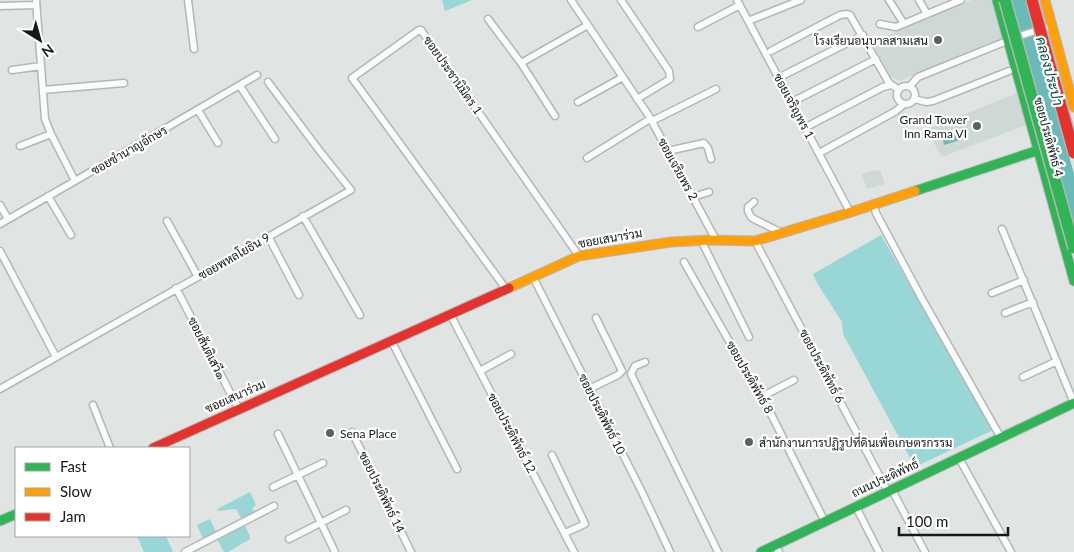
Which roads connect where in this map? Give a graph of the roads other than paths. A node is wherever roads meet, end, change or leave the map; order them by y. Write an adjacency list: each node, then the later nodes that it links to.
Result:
1 (188, 0): 25 (street)
2 (571, 0): 20 (street, ซอยเจริยพร 2)
3 (620, 0): 43 (street)
4 (802, 0): 17 (street)
5 (889, 0): 19 (street)
6 (919, 0): 15 (street)
7 (997, 0): 24 (main road, ซอยประดิพัทธ์ 4)
8 (1005, 0): 82 (main road, bridge)
9 (1032, 0): 60 (main road, bridge)
10 (1045, 0): 21 (main road)
11 (957, 1): 15 (street)
12 (36, 3): 14 (street); 29 (street)
13 (738, 3): 17 (street, ซอยเจริญพร 1); 22 (street)
14 (0, 6)
15 (927, 14): 19 (street)
16 (488, 19): 28 (street)
17 (748, 21): 70 (street, ซอยเจริญพร 1)
18 (880, 24): 19 (street)
19 (904, 24)
20 (588, 26): 28 (street); 34 (street, ซอยเจริยพร 2)
21 (1052, 26): 24 (street); 48 (main road)
22 (698, 27)
23 (862, 35): 26 (street); 27 (street); 33 (street)
24 (1013, 38): 39 (street); 57 (main road, ซอยประดิพัทธ์ 4)
25 (194, 49)
26 (770, 51)
27 (876, 59): 37 (street); 45 (street)
28 (521, 63): 50 (street)
29 (41, 66): 30 (street); 41 (street)
30 (12, 70)
31 (1008, 71): 44 (street)
32 (257, 75): 38 (street, ซอยชำนาญอักษร)
33 (784, 75)
34 (623, 77): 43 (street, ซอยเจริยพร 2); 46 (street)
35 (268, 82): 71 (street, ซอยพหลโยธิน 9)
36 (124, 83): 41 (street)
37 (891, 85): 42 (street); 52 (street)
38 (240, 86): 49 (street, ซอยชำนาญอักษร); 54 (street)
39 (910, 86): 42 (street); 44 (street)
40 (716, 89): 51 (street)
41 (43, 90): 53 (street)
42 (898, 90): 47 (street)
43 (637, 99): 51 (street, ซอยเจริยพร 2)
44 (914, 99): 47 (street)
45 (796, 100)
46 (578, 102)
47 (904, 104): 59 (street)
48 (1074, 107)
49 (198, 110): 55 (street); 63 (street, ซอยชำนาญอักษร)
50 (556, 116)
51 (651, 120): 58 (street, ซอยเจริยพร 2); 61 (street)
52 (810, 125)
53 (51, 134): 56 (street); 63 (street)
54 (275, 139)
55 (218, 143)
56 (20, 146)
57 (1038, 150): 69 (main road, ซอยเสนาร่วม); 90 (main road, ซอยประดิพัทธ์ 4)
58 (668, 151): 62 (street); 66 (street, ซอยเจริยพร 2)
59 (823, 151)
60 (1074, 153)
61 (587, 158)
62 (711, 159)
63 (75, 182): 65 (street, ซอยชำนาญอักษร)
64 (709, 192): 66 (street)
65 (48, 196): 72 (street, ซอยชำนาญอักษร); 77 (street)
66 (693, 197): 80 (street, ซอยเจริยพร 2)
67 (754, 202): 76 (street)
68 (0, 204): 72 (street)
69 (873, 204): 70 (main road, ซอยเสนาร่วม); 117 (street)
70 (850, 212): 76 (main road, ซอยเสนาร่วม)
71 (303, 216): 78 (street, ซอยพหลโยธิน 9); 98 (street)
72 (8, 219): 74 (street, ซอยชำนาญอักษร)
73 (167, 221): 87 (street)
74 (0, 224)
75 (1002, 228): 89 (street)
76 (782, 233): 81 (main road, ซอยเสนาร่วม)
77 (71, 235)
78 (268, 236): 87 (street, ซอยพหลโยธิน 9); 94 (street)
79 (701, 240): 80 (main road, ซอยเสนาร่วม); 84 (main road, ซอยเสนาร่วม); 100 (street)
80 (716, 240): 81 (main road, ซอยเสนาร่วม)
81 (755, 241): 126 (street, ซอยประดิพัทธ์ 6)
82 (1074, 248)
83 (0, 251): 85 (street)
84 (579, 256): 88 (main road, ซอยเสนาร่วม); 92 (street, ซอยประชานิมิตร 1)
85 (2, 262): 103 (street)
86 (684, 262): 111 (street, ซอยประดิพัทธ์ 8)
87 (198, 277): 91 (street, ซอยพหลโยธิน 9)
88 (533, 277): 92 (main road, ซอยเสนาร่วม); 110 (street, ซอยประดิพัทธ์ 10)
89 (1024, 280): 93 (street); 95 (street)
90 (1074, 281)
91 (176, 288): 103 (street, ซอยพหลโยธิน 9); 114 (street, ซอยสันติเสวี๑)
92 (506, 289): 97 (main road, ซอยเสนาร่วม)
93 (992, 293)
94 (300, 295)
95 (1032, 302): 96 (street); 104 (street)
96 (1005, 313)
97 (450, 314): 101 (main road, ซอยเสนาร่วม); 106 (street, ซอยประดิพัทธ์ 12)
98 (360, 315)
99 (596, 318): 110 (street)
100 (749, 337)
101 (392, 340): 114 (main road, ซอยเสนาร่วม); 123 (street)
102 (511, 354): 106 (street)
103 (56, 357): 109 (street, ซอยพหลโยธิน 9)
104 (1057, 360): 107 (street); 112 (street)
105 (645, 362): 142 (street)
106 (480, 371): 134 (street, ซอยประดิพัทธ์ 12)
107 (1023, 377)
108 (794, 380): 111 (street)
109 (0, 388)
110 (589, 389): 141 (street, ซอยประดิพัทธ์ 10)
111 (761, 397): 132 (street, ซอยประดิพัทธ์ 8)
112 (1074, 403): 117 (main road, ถนนประดิพัทธ์)
113 (93, 405): 118 (street)
114 (240, 408): 119 (main road, ซอยเสนาร่วม)
115 (352, 432): 139 (street, ซอยประดิพัทธ์ 14)
116 (278, 434): 124 (street)
117 (1001, 438): 121 (main road, ถนนประดิพัทธ์)
118 (110, 447)
119 (155, 447)
120 (552, 455): 134 (street)
121 (959, 458): 126 (main road, ถนนประดิพัทธ์); 146 (street)
122 (323, 463): 124 (street)
123 (457, 469)
124 (298, 475): 125 (street); 133 (street)
125 (273, 487)
126 (890, 491): 128 (main road, ถนนประดิพัทธ์); 145 (street, ซอยประดิพัทธ์ 6)
127 (274, 506): 137 (street)
128 (856, 507): 132 (main road, ถนนประดิพัทธ์); 144 (street)
129 (346, 510): 133 (street)
130 (15, 514): 131 (main road)
131 (0, 521)
132 (825, 522): 136 (main road, ถนนประดิพัทธ์)
133 (321, 523): 135 (street); 138 (street)
134 (564, 533): 140 (street, ซอยประดิพัทธ์ 12)
135 (289, 539)
136 (777, 548): 143 (main road, ถนนประดิพัทธ์)
137 (185, 552)
138 (335, 552)
139 (411, 552)
140 (574, 552)
141 (670, 552)
142 (718, 552)
143 (761, 552)
144 (879, 552)
145 (925, 552)
146 (1011, 552)

